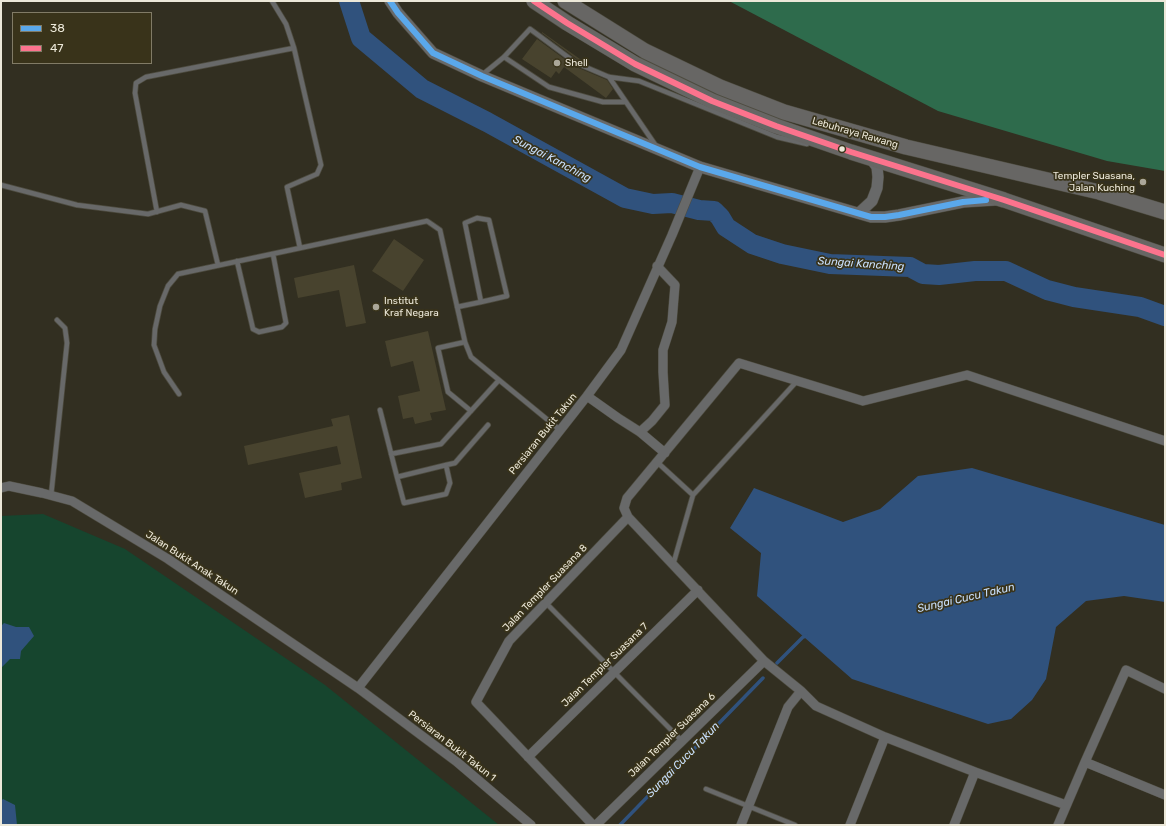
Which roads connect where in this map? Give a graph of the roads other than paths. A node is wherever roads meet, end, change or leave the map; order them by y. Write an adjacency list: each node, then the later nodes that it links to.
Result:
1 (272, 1): 5 (lane)
2 (390, 1): 7 (street)
3 (534, 1): 13 (highway, Lebuhraya Rawang)
4 (565, 1): 19 (highway, Lebuhraya Rawang)
5 (294, 48): 18 (lane); 21 (lane)
6 (504, 57): 7 (lane); 8 (lane); 9 (lane)
7 (482, 76): 12 (street)
8 (609, 77): 9 (lane); 10 (lane)
9 (626, 102): 12 (lane)
10 (816, 146)
11 (824, 148): 13 (lane)
12 (658, 149): 15 (street)
13 (851, 152): 14 (highway, Lebuhraya Rawang)
14 (872, 159): 17 (highway, Lebuhraya Rawang); 20 (street)
15 (700, 167): 20 (street); 26 (street, Persiaran Bukit Takun)
16 (1, 185): 18 (lane)
17 (1004, 200): 20 (street); 23 (highway, Lebuhraya Rawang)
18 (158, 212): 25 (lane)
19 (1165, 212)
20 (859, 213)
21 (300, 248): 22 (lane); 28 (lane)
22 (273, 254): 24 (lane); 24 (lane)
23 (1165, 255)
24 (237, 261): 25 (lane)
25 (218, 265): 33 (lane)
26 (657, 266): 34 (street, Persiaran Bukit Takun); 39 (street)
27 (481, 302): 27 (lane); 28 (lane)
28 (457, 307): 30 (lane)
29 (57, 320): 48 (lane)
30 (465, 342): 31 (lane); 36 (lane)
31 (499, 380): 36 (lane); 38 (lane)
32 (797, 381): 40 (street); 41 (street); 47 (lane)
33 (179, 394)
34 (587, 396): 38 (street, Persiaran Bukit Takun); 39 (street)
35 (380, 410): 42 (lane)
36 (472, 410): 42 (lane)
37 (488, 425): 44 (lane)
38 (560, 430): 55 (street, Persiaran Bukit Takun)
39 (640, 432): 41 (street)
40 (1165, 441)
41 (665, 452): 43 (street)
42 (391, 454): 45 (lane)
43 (657, 462): 47 (lane); 49 (street)
44 (446, 465): 45 (lane); 45 (lane)
45 (397, 477)
46 (1, 488): 48 (street, Jalan Bukit Anak Takun)
47 (693, 495): 50 (lane)
48 (51, 496): 55 (street, Jalan Bukit Anak Takun)
49 (628, 517): 50 (street); 52 (street, Jalan Templer Suasana 8)
50 (673, 565): 51 (street)
51 (698, 590): 53 (street); 54 (street, Jalan Templer Suasana 7)
52 (546, 603): 54 (lane); 60 (street, Jalan Templer Suasana 8)
53 (764, 661): 57 (street); 59 (street, Jalan Templer Suasana 6)
54 (614, 672): 59 (lane); 60 (street, Jalan Templer Suasana 7)
55 (358, 688): 67 (street, Persiaran Bukit Takun 1)
56 (1165, 689): 61 (street)
57 (801, 691): 58 (street); 66 (street)
58 (885, 737): 62 (street); 72 (street)
59 (682, 741): 69 (street, Jalan Templer Suasana 6)
60 (528, 757): 68 (street)
61 (1084, 762): 64 (street); 65 (street)
62 (975, 772): 65 (street); 73 (street)
63 (706, 788): 66 (lane)
64 (1165, 795)
65 (1066, 805): 74 (street)
66 (748, 806): 70 (street); 71 (lane)
67 (531, 825)
68 (593, 825)
69 (596, 825)
70 (741, 825)
71 (795, 825)
72 (850, 825)
73 (954, 825)
74 (1058, 825)

